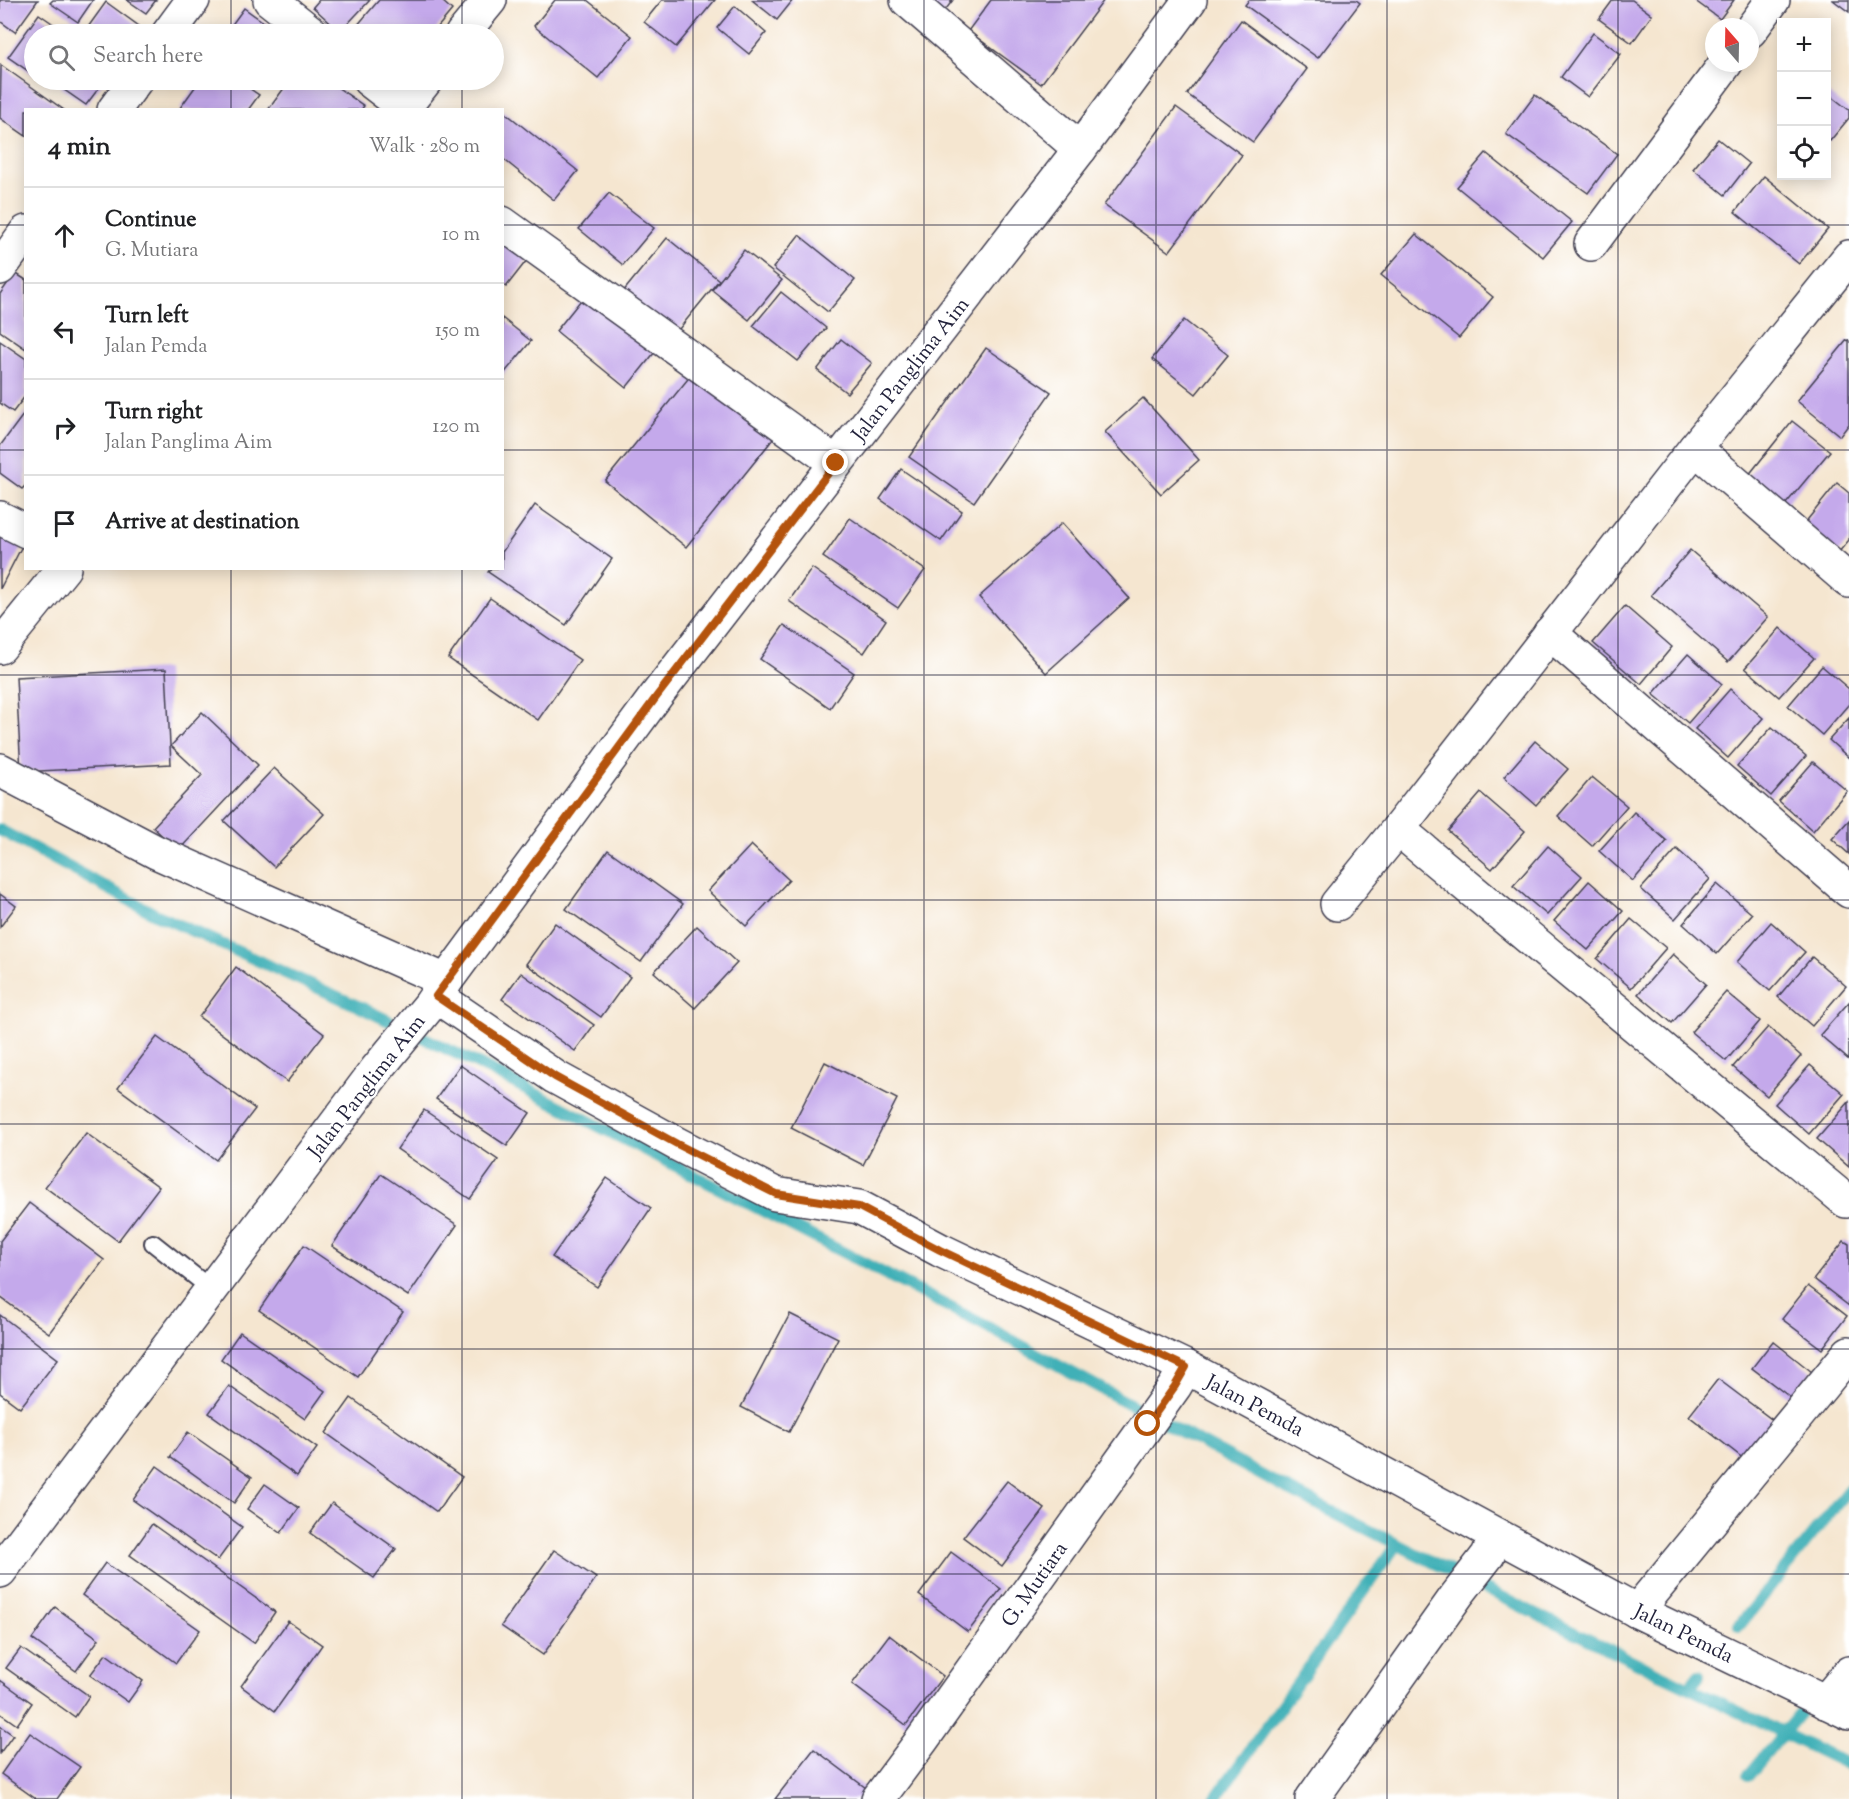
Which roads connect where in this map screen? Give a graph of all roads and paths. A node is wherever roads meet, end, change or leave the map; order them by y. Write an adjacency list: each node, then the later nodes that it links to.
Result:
1 (193, 0): 8 (street)
2 (270, 0): 9 (street)
3 (490, 0): 10 (street)
4 (907, 0): 17 (street)
5 (1190, 0): 17 (street, Jalan Panglima Aim)
6 (1773, 0): 7 (street)
7 (1759, 19)
8 (175, 24)
9 (300, 24)
10 (470, 24)
11 (1719, 72): 20 (street)
12 (129, 90): 15 (street)
13 (381, 90): 16 (street)
14 (418, 90): 16 (street)
15 (115, 108)
16 (403, 108)
17 (1080, 149): 24 (street, Jalan Panglima Aim)
18 (504, 224): 24 (street)
19 (24, 235): 22 (street)
20 (1591, 244)
21 (1848, 260): 23 (street)
22 (0, 268)
23 (1695, 448): 28 (street); 29 (street)
24 (836, 463): 35 (street, Jalan Panglima Aim)
25 (0, 518): 26 (street)
26 (24, 530)
27 (62, 570): 30 (street)
28 (1849, 580)
29 (1550, 633): 32 (street); 33 (street)
30 (0, 647)
31 (0, 770): 35 (street, Jalan Pemda)
32 (1398, 829): 34 (street); 36 (street)
33 (1849, 891)
34 (1337, 904)
35 (437, 994): 38 (street, Jalan Panglima Aim); 40 (street, Jalan Pemda)
36 (1846, 1201)
37 (153, 1243): 38 (lane)
38 (211, 1289): 42 (street, Jalan Panglima Aim)
39 (1849, 1353): 43 (street)
40 (1186, 1367): 41 (street, Jalan Pemda); 46 (street, G. Mutiara)
41 (1492, 1545): 43 (street, Jalan Pemda); 47 (street)
42 (0, 1571)
43 (1636, 1611): 45 (street, Jalan Pemda)
44 (1849, 1673): 45 (street)
45 (1837, 1707)
46 (878, 1799)
47 (1312, 1799)

